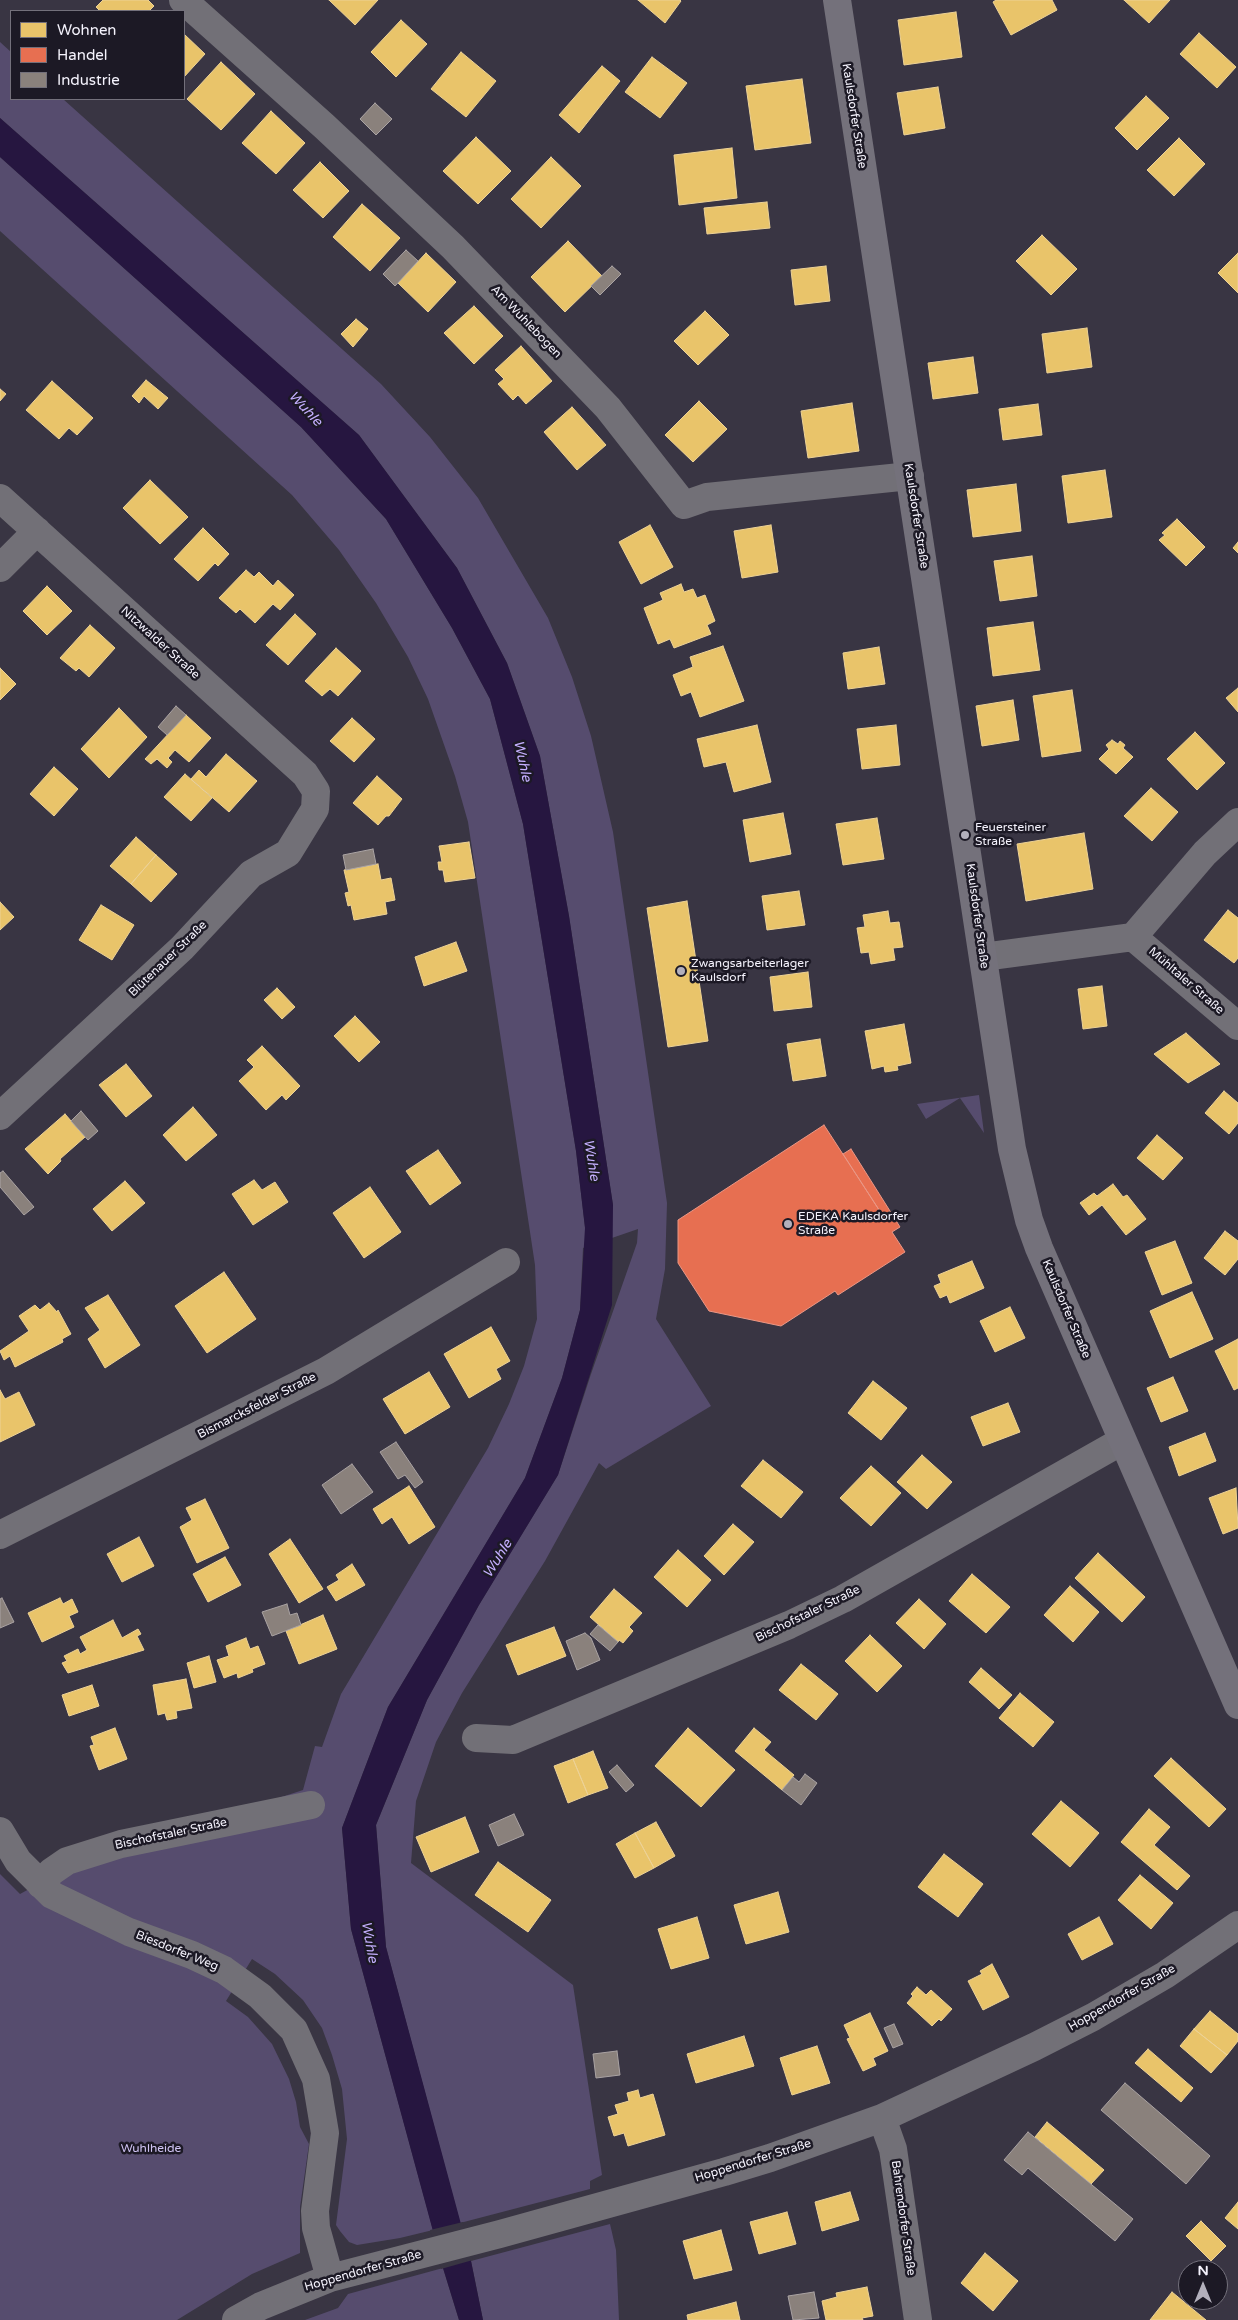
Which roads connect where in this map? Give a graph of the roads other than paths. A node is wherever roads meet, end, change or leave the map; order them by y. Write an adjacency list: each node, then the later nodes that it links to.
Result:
1 (183, 0): 3 (street, Am Wuhlebogen)
2 (837, 0): 3 (main road, Kaulsdorfer Straße)
3 (910, 476): 10 (main road, Kaulsdorfer Straße)
4 (0, 498): 5 (street, Nitzwalder Straße)
5 (37, 531): 6 (street); 7 (street, Nitzwalder Straße)
6 (0, 568)
7 (316, 791): 12 (street, Blütenauer Straße)
8 (1238, 822): 9 (street)
9 (1133, 937): 10 (street); 11 (street, Mühltaler Straße)
10 (983, 957): 14 (main road, Kaulsdorfer Straße)
11 (1238, 1026)
12 (0, 1116)
13 (506, 1262): 15 (street, Bismarcksfelder Straße)
14 (1122, 1441): 16 (main road, Kaulsdorfer Straße); 17 (street, Bischofstaler Straße)
15 (0, 1536)
16 (1238, 1705)
17 (476, 1738)
18 (311, 1805): 20 (street, Bischofstaler Straße)
19 (0, 1831): 20 (street, Biesdorfer Weg)
20 (41, 1885): 23 (street, Biesdorfer Weg)
21 (1238, 1925): 22 (street, Hoppendorfer Straße)
22 (882, 2118): 23 (street, Hoppendorfer Straße); 25 (street, Bahrendorfer Straße)
23 (330, 2278): 24 (street, Hoppendorfer Straße)
24 (236, 2320)
25 (918, 2320)

